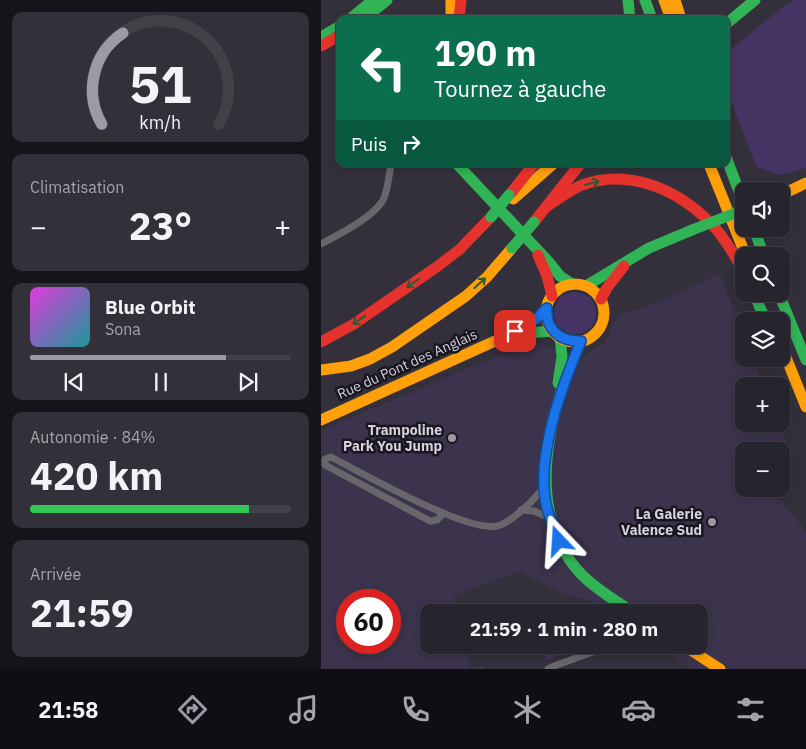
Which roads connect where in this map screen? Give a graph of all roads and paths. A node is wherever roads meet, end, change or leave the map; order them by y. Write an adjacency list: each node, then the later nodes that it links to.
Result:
1 (373, 0): 11 (main road)
2 (387, 0): 12 (main road)
3 (451, 0): 13 (main road)
4 (461, 0): 14 (main road)
5 (628, 0): 15 (main road)
6 (645, 0): 16 (main road)
7 (664, 0): 17 (main road)
8 (675, 0): 18 (main road)
9 (747, 0): 19 (main road)
10 (755, 0): 20 (main road)
11 (354, 15)
12 (369, 15)
13 (451, 15)
14 (459, 15)
15 (630, 15)
16 (651, 15)
17 (670, 15)
18 (680, 15)
19 (730, 15)
20 (730, 21)
21 (336, 28): 22 (main road)
22 (321, 37)
23 (336, 37): 24 (main road)
24 (321, 46)
25 (390, 167): 40 (street)
26 (460, 167): 36 (main road)
27 (469, 167): 36 (main road)
28 (532, 167): 37 (main road)
29 (549, 167): 37 (main road)
30 (578, 167): 38 (main road)
31 (710, 167): 42 (main road)
32 (730, 167): 33 (main road)
33 (735, 182)
34 (806, 183): 35 (main road)
35 (790, 191)
36 (484, 192): 41 (main road)
37 (511, 197): 54 (main road, one-way to 54, bridge)
38 (549, 205): 43 (main road, one-way to 43); 58 (main road, one-way to 38, bridge)
39 (735, 213): 44 (main road, bridge)
40 (321, 244)
41 (533, 246): 45 (main road); 47 (main road)
42 (742, 247)
43 (735, 253)
44 (632, 258): 46 (main road); 48 (main road)
45 (572, 284): 46 (main road); 47 (main road)
46 (586, 286): 48 (main road)
47 (552, 296): 50 (main road)
48 (601, 299): 53 (main road)
49 (782, 302): 55 (main road)
50 (547, 308): 51 (main road); 52 (main road, Rue du Pont des Anglais)
51 (557, 334): 52 (main road, Rue du Pont des Anglais); 53 (main road); 61 (main road)
52 (506, 336): 60 (main road, Rue du Pont des Anglais)
53 (581, 341): 66 (main road)
54 (321, 342)
55 (806, 360)
56 (787, 367): 59 (main road)
57 (790, 367): 59 (main road)
58 (321, 370)
59 (806, 408)
60 (321, 420)
61 (539, 493): 62 (street); 64 (main road)
62 (521, 510): 63 (street); 64 (street)
63 (444, 513): 63 (street)
64 (543, 515): 65 (main road)
65 (610, 604)
66 (621, 604)
67 (587, 654): 70 (street)
68 (686, 654): 71 (main road)
69 (697, 654): 72 (main road)
70 (548, 669)
71 (709, 669)
72 (720, 669)

